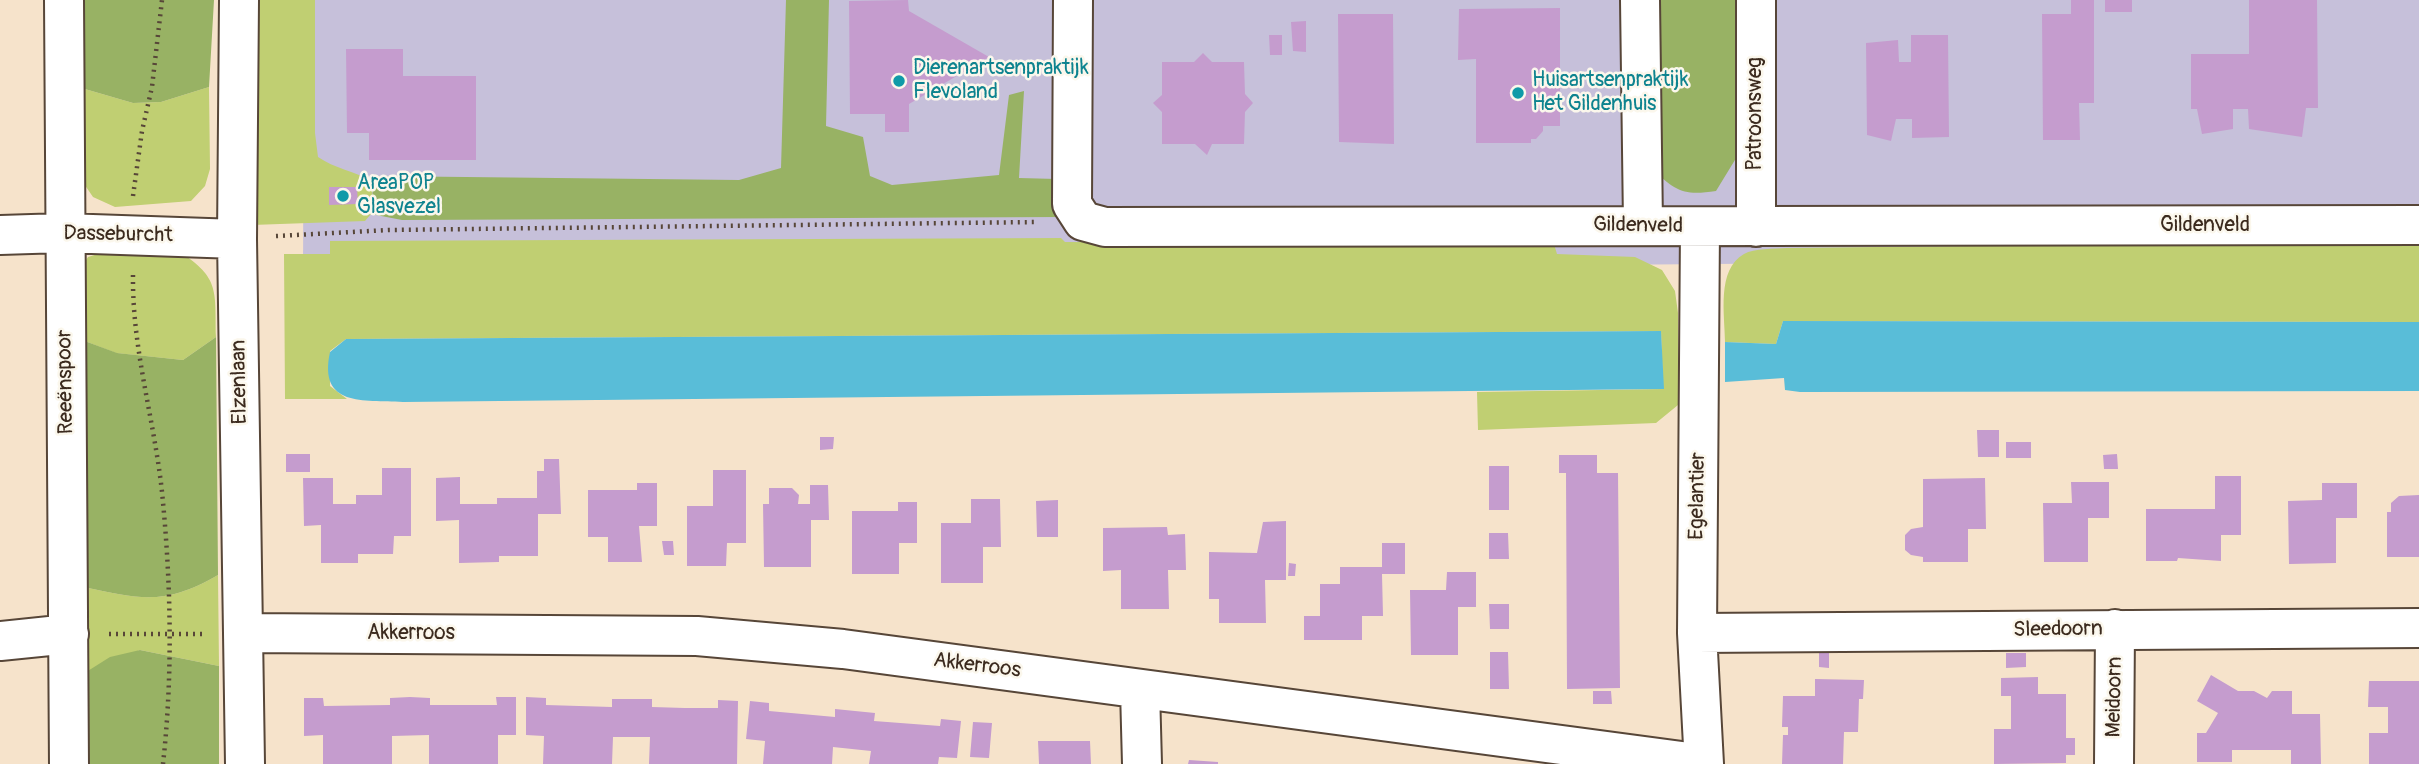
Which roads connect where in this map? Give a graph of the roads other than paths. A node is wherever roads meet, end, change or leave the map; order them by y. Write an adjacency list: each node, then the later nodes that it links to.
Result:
1 (64, 0): 10 (street, Reeënspoor)
2 (239, 0): 12 (street, Elzenlaan)
3 (1073, 0): 6 (street, Gildenveld)
4 (1640, 0): 6 (street)
5 (1756, 0): 9 (street, Patroonsweg)
6 (1643, 224): 8 (street, Gildenveld)
7 (2419, 225): 9 (street, Gildenveld)
8 (1700, 227): 9 (street, Gildenveld); 16 (street, Egelantier)
9 (1756, 227)
10 (64, 233): 11 (street, Dasseburcht); 12 (street, Dasseburcht); 17 (street, Reeënspoor)
11 (0, 235)
12 (237, 239): 15 (street, Elzenlaan)
13 (2419, 628): 14 (street, Sleedoorn)
14 (2115, 629): 16 (street, Sleedoorn); 24 (street, Meidoorn)
15 (245, 633): 19 (street, Akkerroos); 21 (street, Elzenlaan)
16 (1697, 633): 23 (street, Egelantier)
17 (69, 634): 18 (street); 20 (street, Reeënspoor)
18 (0, 641)
19 (1140, 690): 22 (street); 23 (street, Akkerroos)
20 (69, 764)
21 (245, 764)
22 (1142, 764)
23 (1704, 764)
24 (2114, 764)

